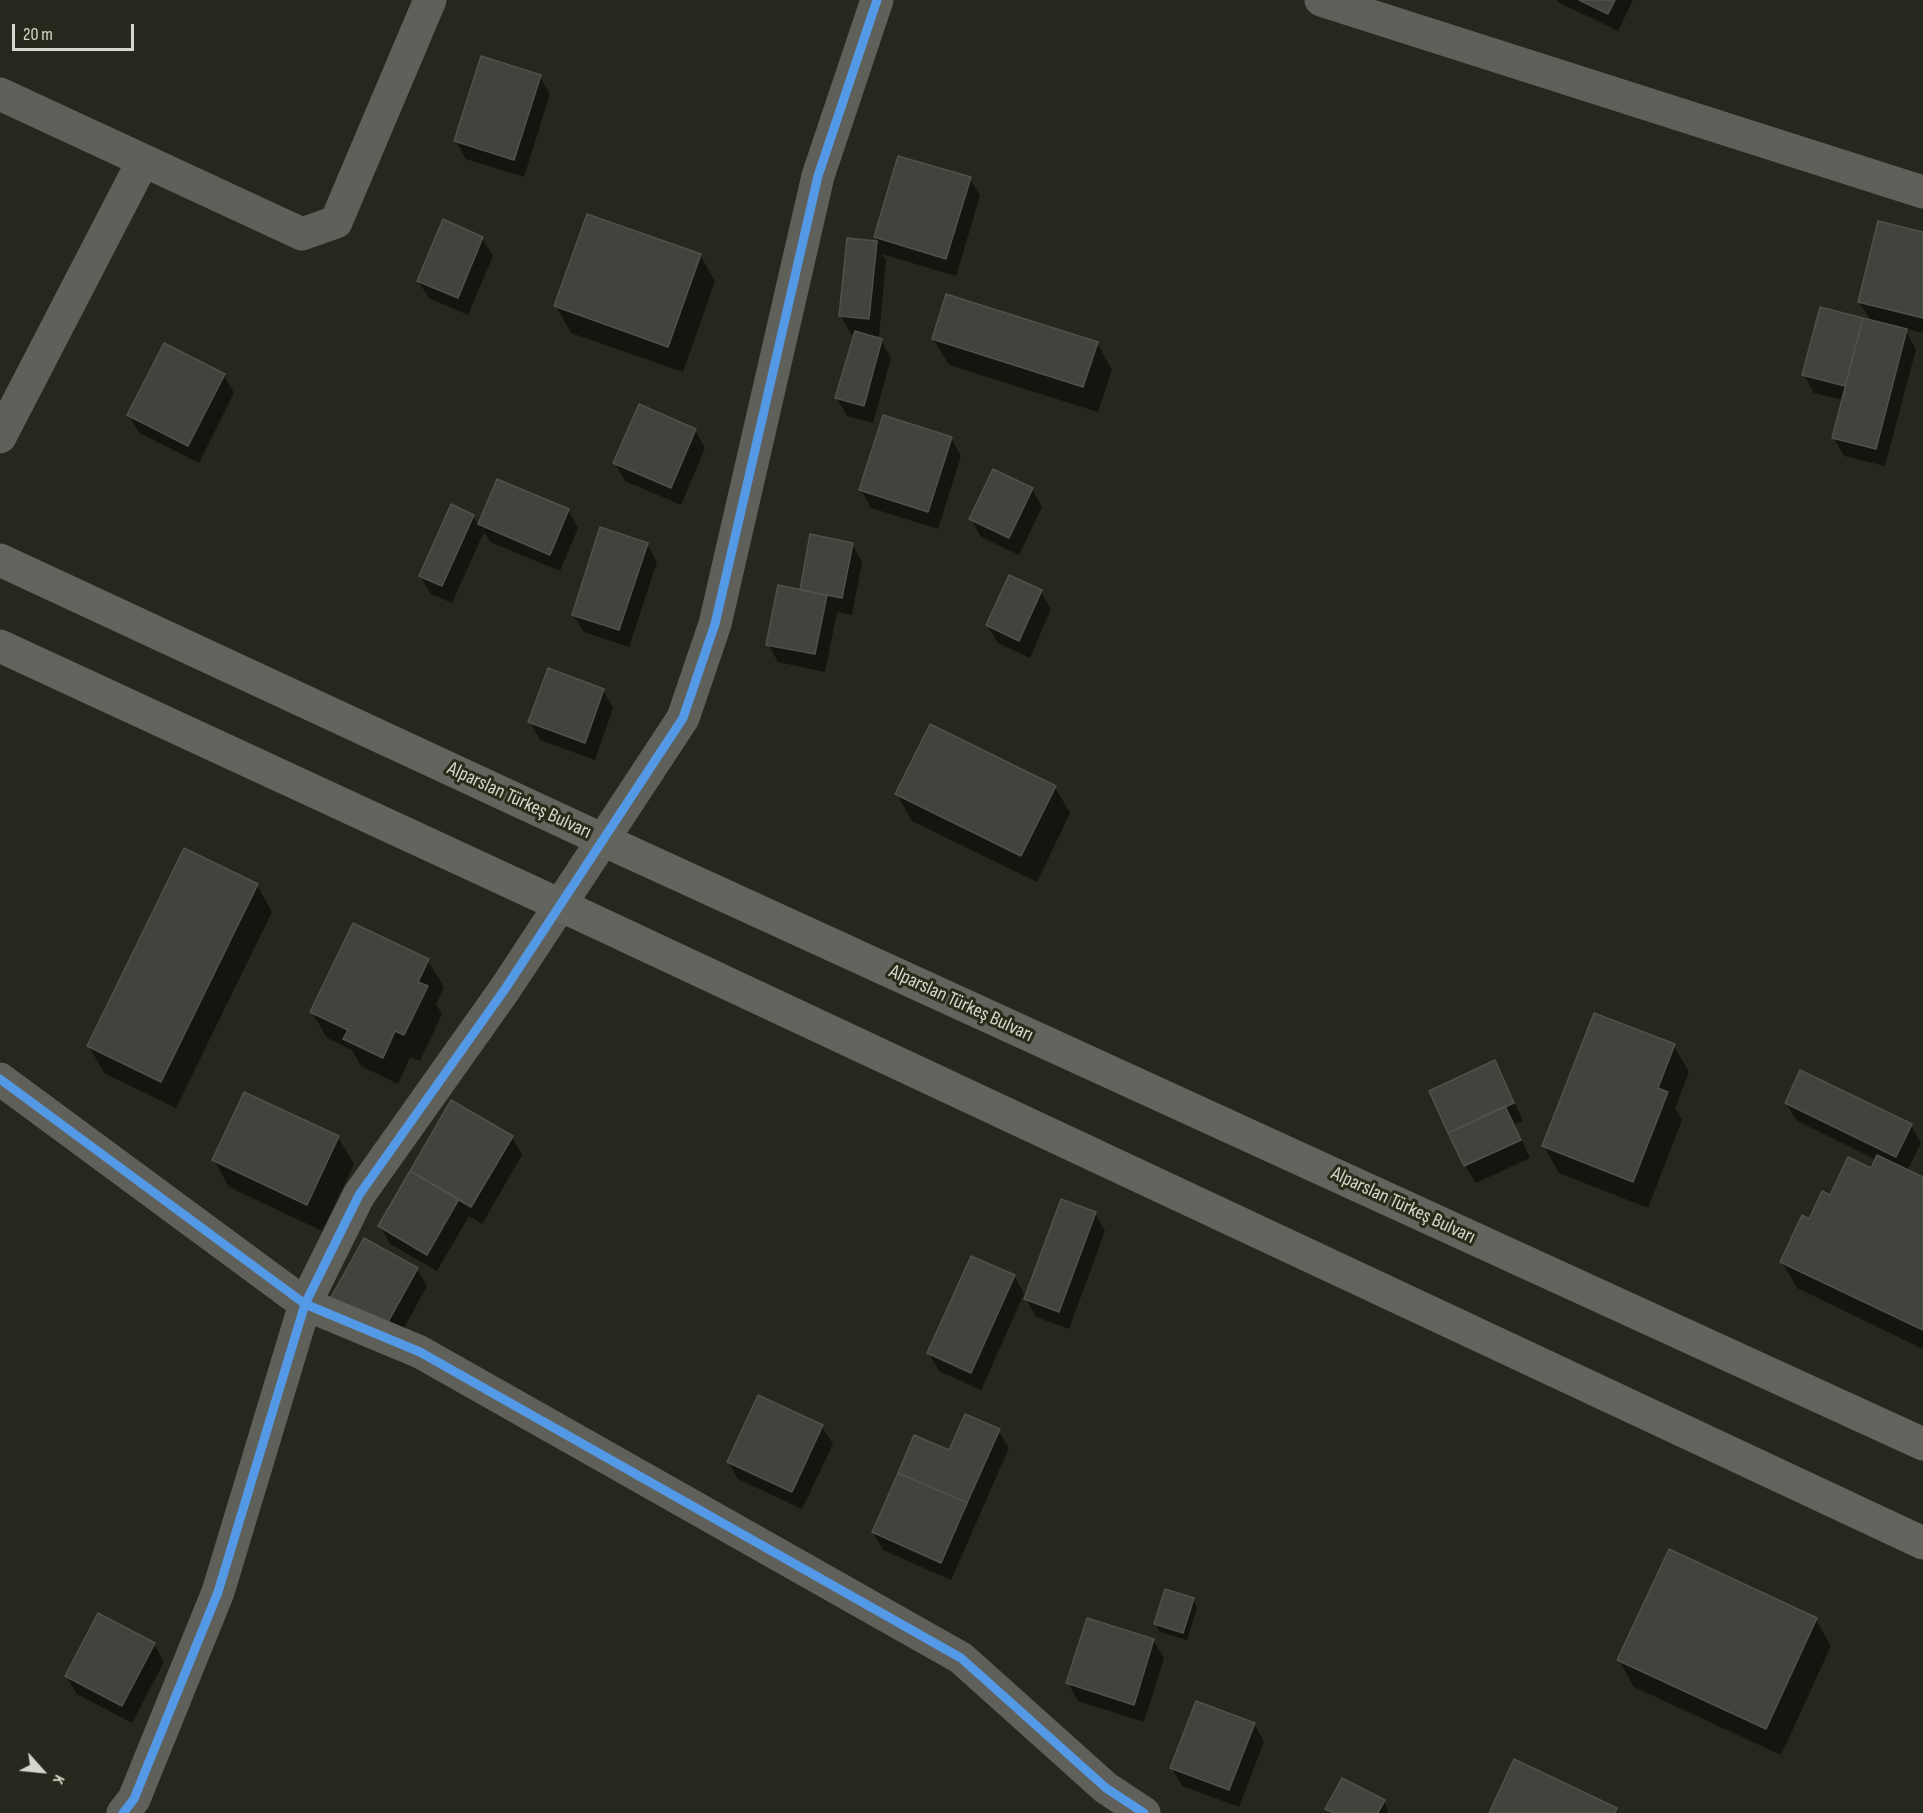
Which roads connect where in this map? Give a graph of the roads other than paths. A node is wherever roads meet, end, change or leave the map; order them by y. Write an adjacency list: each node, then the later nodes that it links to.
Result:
1 (430, 0): 5 (street)
2 (877, 0): 10 (street)
3 (1321, 0): 6 (street)
4 (0, 94): 5 (street)
5 (143, 160): 7 (street)
6 (1923, 192)
7 (0, 437)
8 (0, 560): 10 (main road, Alparslan Türkeş Bulvarı)
9 (0, 646): 11 (main road)
10 (603, 840): 11 (street); 14 (main road, Alparslan Türkeş Bulvarı)
11 (560, 905): 13 (street); 15 (main road)
12 (0, 1079): 13 (street)
13 (305, 1304): 16 (street); 17 (street)
14 (1923, 1444)
15 (1923, 1543)
16 (123, 1813)
17 (1144, 1813)

